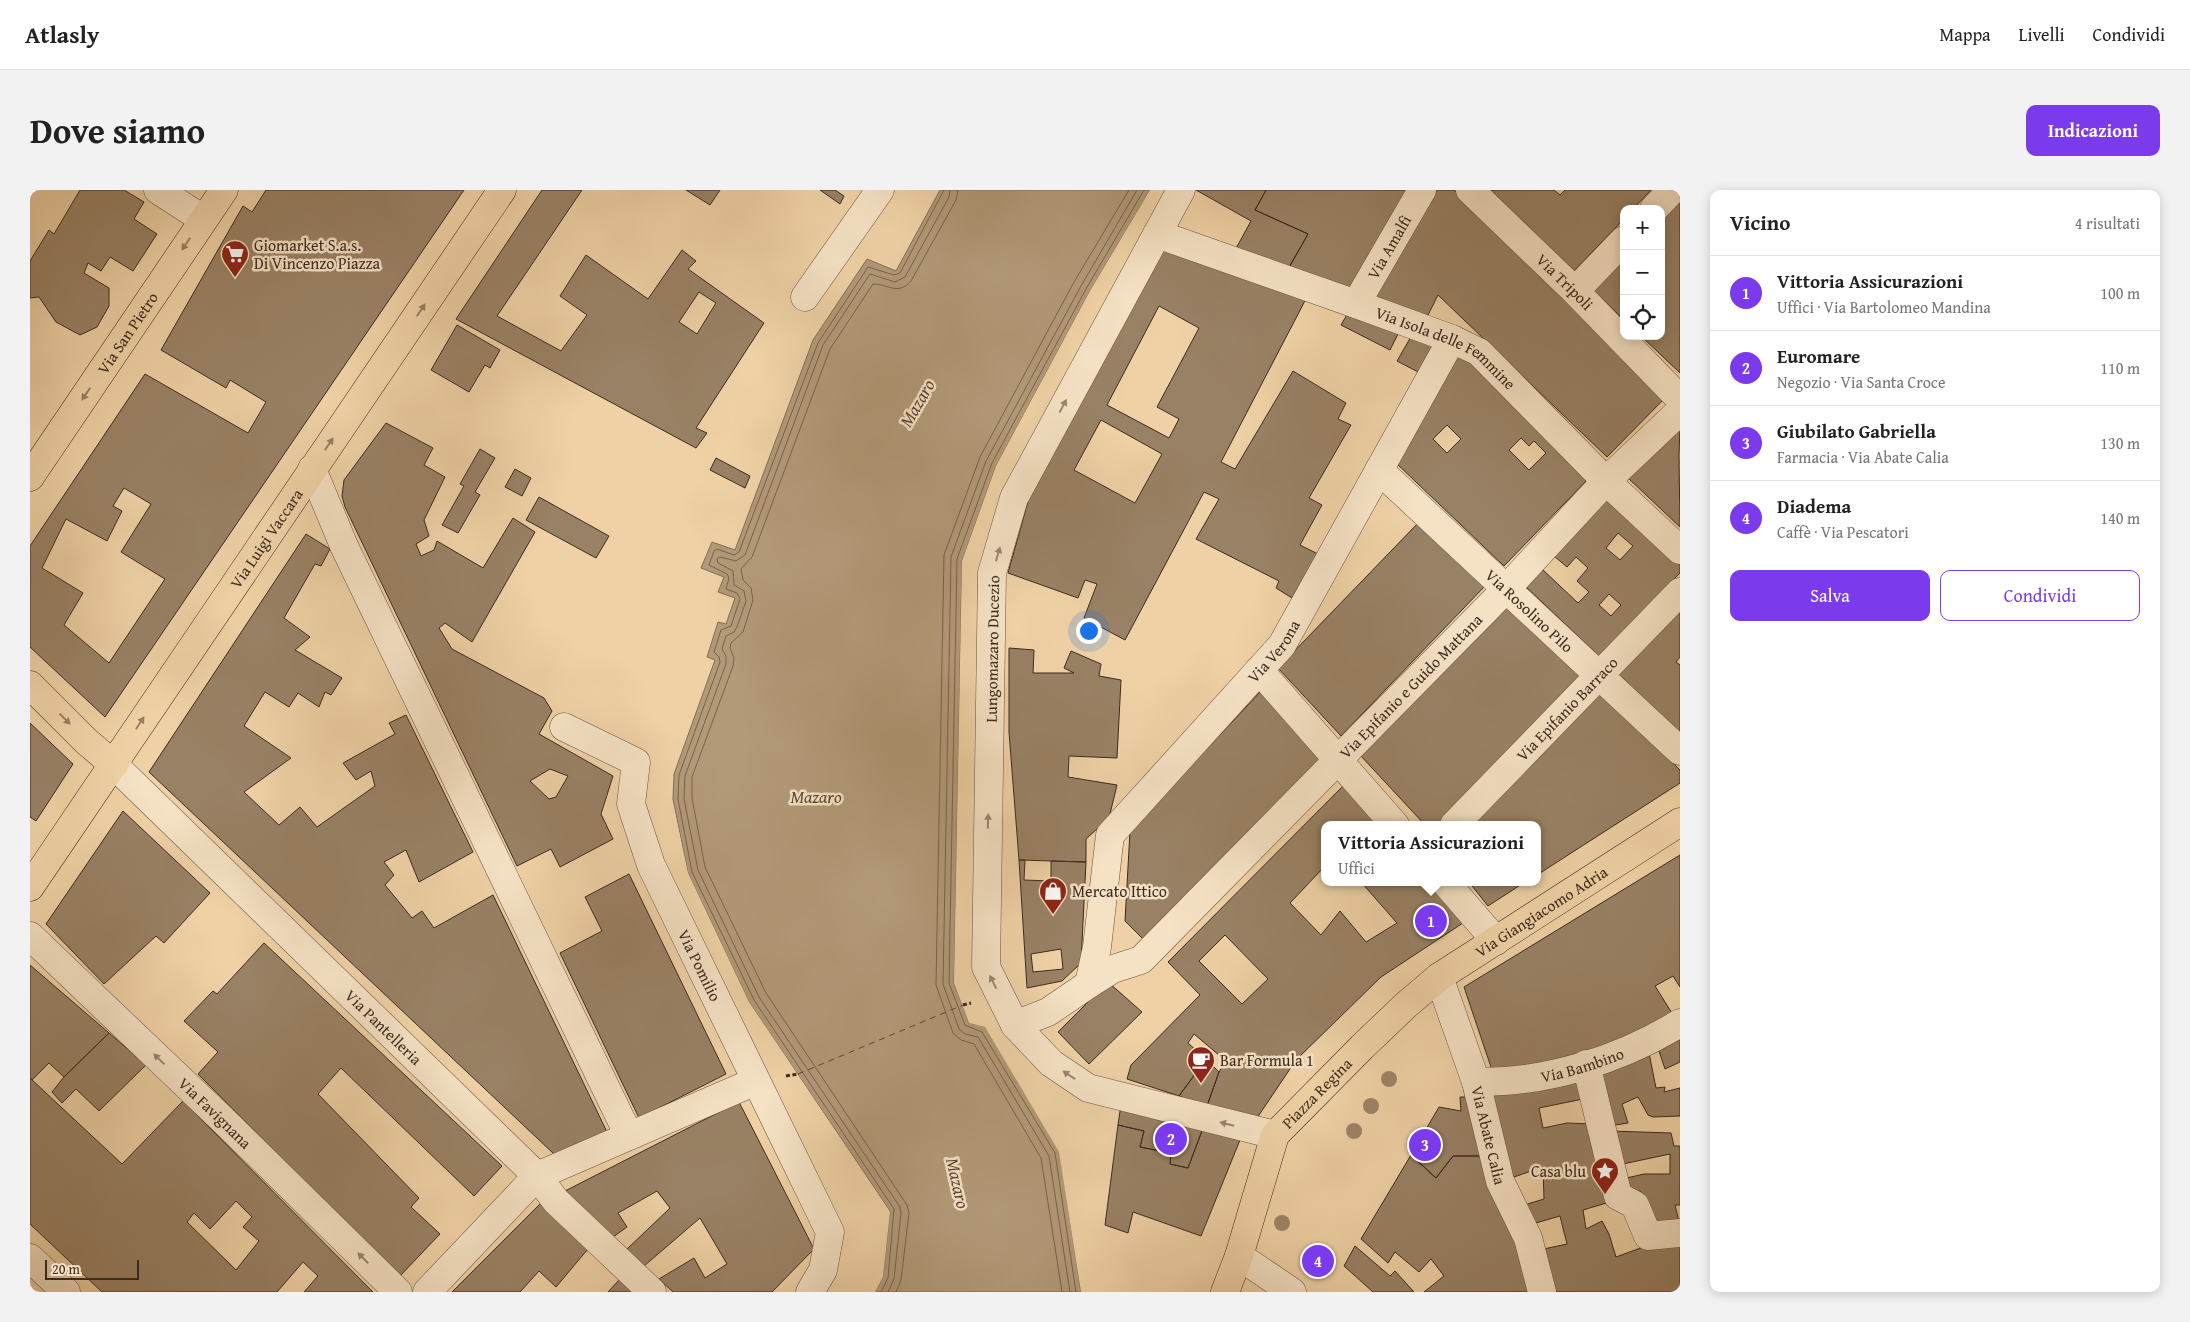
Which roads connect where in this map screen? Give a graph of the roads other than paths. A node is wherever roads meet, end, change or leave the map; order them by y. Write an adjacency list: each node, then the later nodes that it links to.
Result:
1 (158, 190): 10 (street)
2 (224, 190): 10 (main road, Via San Pietro)
3 (502, 190): 19 (main road, Via Luigi Vaccara, one-way to 3)
4 (880, 190): 14 (street)
5 (1181, 190): 11 (street, Lungomazaro Ducezio)
6 (1422, 190): 15 (street, Via Amalfi)
7 (1470, 190): 13 (street, Via Tripoli)
8 (1672, 190): 9 (street)
9 (1658, 205)
10 (203, 220): 21 (main road, Via San Pietro, one-way to 21)
11 (1156, 234): 15 (street, Via Isola delle Femmine); 44 (street, Lungomazaro Ducezio, one-way to 11)
12 (1620, 244): 13 (street)
13 (1575, 291): 17 (street, Via Tripoli)
14 (805, 296)
15 (1356, 304): 16 (street, Via Isola delle Femmine)
16 (1452, 339): 20 (street, Via Verona); 22 (street, Via Isola delle Femmine)
17 (1680, 398)
18 (1680, 411): 22 (street, Via Epifanio e Guido Mattana)
19 (312, 469): 32 (main road, Via Luigi Vaccara, one-way to 19); 49 (street)
20 (1379, 470): 24 (street, Via Rosolino Pilo); 26 (street, Via Verona)
21 (30, 477)
22 (1606, 481): 23 (street, Via Isola delle Femmine); 24 (street, Via Epifanio e Guido Mattana)
23 (1680, 550)
24 (1506, 589): 27 (street, Via Rosolino Pilo); 31 (street, Via Epifanio e Guido Mattana)
25 (1680, 592): 27 (street, Via Epifanio Barraco)
26 (1259, 670): 31 (street); 41 (street, Via Verona)
27 (1599, 676): 30 (street, Via Rosolino Pilo); 34 (street, Via Epifanio Barraco)
28 (30, 685): 32 (main road, one-way to 32)
29 (564, 727): 46 (street, Via Pomilio)
30 (1680, 751)
31 (1338, 760): 33 (street); 41 (street, Via Epifanio e Guido Mattana)
32 (114, 765): 37 (main road, Via Luigi Vaccara); 50 (street, Via Pantelleria)
33 (1391, 821)
34 (1458, 821)
35 (1680, 822): 39 (main road, Via Giangiacomo Adria)
36 (1448, 886): 39 (street)
37 (30, 887)
38 (30, 936): 55 (street, Via Favignana, one-way to 38)
39 (1496, 941): 40 (main road, Via Giangiacomo Adria)
40 (1439, 977): 42 (main road, Via Giangiacomo Adria); 47 (street, Via Abate Calia)
41 (1089, 984): 44 (street)
42 (1406, 1005): 48 (main road, Piazza Regina)
43 (1680, 1023): 45 (street, Via Bambino)
44 (1015, 1025): 48 (street, Lungomazaro Ducezio, one-way to 44)
45 (1586, 1064): 47 (street, Via Bambino); 51 (street)
46 (756, 1081): 49 (street); 58 (street, Via Pomilio)
47 (1476, 1082): 61 (street, Via Abate Calia)
48 (1275, 1135): 52 (main road, Piazza Regina)
49 (629, 1136): 50 (street)
50 (537, 1176): 56 (street); 57 (street, Via Pantelleria)
51 (1680, 1233)
52 (1239, 1256): 59 (main road, Piazza Regina); 60 (street)
53 (30, 1258): 54 (street)
54 (66, 1292)
55 (398, 1292)
56 (427, 1292)
57 (652, 1292)
58 (810, 1292)
59 (1225, 1292)
60 (1292, 1292)
61 (1542, 1292)

